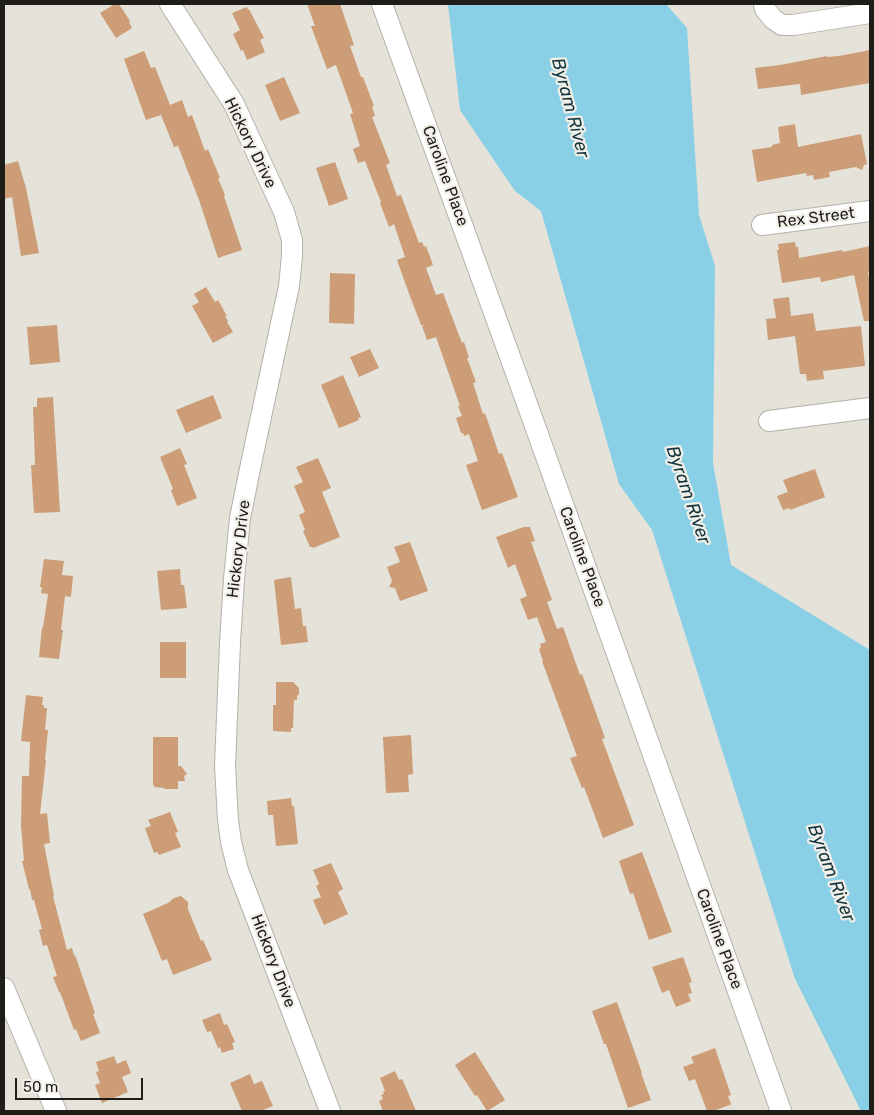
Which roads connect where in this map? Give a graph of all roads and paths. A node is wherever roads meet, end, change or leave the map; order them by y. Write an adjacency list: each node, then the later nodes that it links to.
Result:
1 (170, 4): 11 (street, Hickory Drive)
2 (382, 4): 12 (street, Caroline Place)
3 (764, 4): 4 (street)
4 (870, 13)
5 (870, 211): 6 (street, Rex Street)
6 (762, 224)
7 (870, 408): 8 (street)
8 (768, 420)
9 (4, 988): 10 (street)
10 (56, 1111)
11 (330, 1111)
12 (781, 1111)

